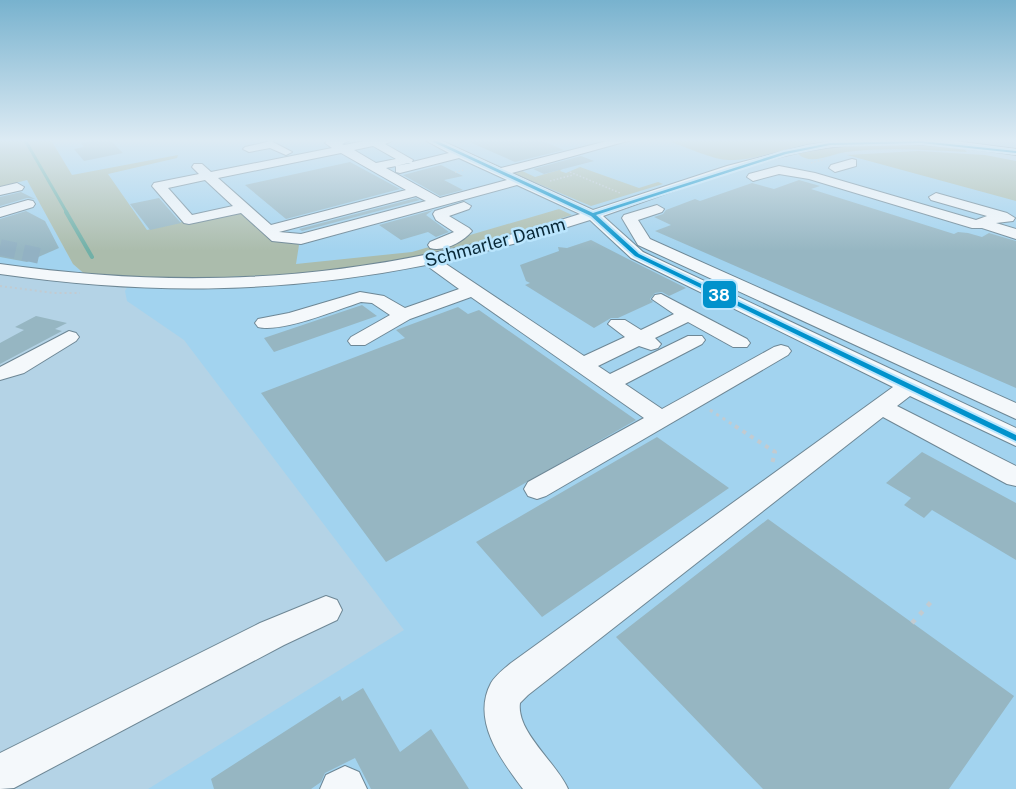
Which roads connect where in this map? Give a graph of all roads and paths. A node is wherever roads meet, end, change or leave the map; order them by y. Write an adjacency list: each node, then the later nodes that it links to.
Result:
1 (206, 177): 19 (street)
2 (209, 177): 19 (street)
3 (392, 177): 14 (street)
4 (511, 177): 10 (street)
5 (558, 177): 10 (path)
6 (581, 177): 15 (path)
7 (711, 177): 21 (street, Schmarler Damm)
8 (757, 177): 54 (street)
9 (814, 177): 24 (street)
10 (524, 183): 12 (street); 21 (street)
11 (17, 187): 13 (street)
12 (495, 187): 17 (street); 29 (street)
13 (0, 191)
14 (418, 191): 17 (street); 25 (street)
15 (624, 194)
16 (924, 194): 22 (street)
17 (437, 202): 25 (street)
18 (28, 204): 20 (street)
19 (243, 208): 25 (street)
20 (0, 213)
21 (593, 215): 26 (street, Schmarler Damm); 51 (street)
22 (1002, 216): 23 (street); 24 (street)
23 (1016, 220)
24 (984, 224): 27 (street)
25 (268, 230)
26 (534, 234): 28 (street); 29 (street, Schmarler Damm)
27 (1016, 234)
28 (554, 244)
29 (432, 253): 34 (street, Schmarler Damm); 35 (street)
30 (40, 256): 32 (street)
31 (0, 269): 32 (street, Schmarler Damm)
32 (36, 274): 34 (street, Schmarler Damm)
33 (0, 279): 34 (street, Schmarler Damm)
34 (143, 284)
35 (474, 290): 37 (street); 48 (street)
36 (661, 299): 38 (street)
37 (403, 315): 39 (street); 44 (street)
38 (688, 315): 42 (street); 45 (street)
39 (265, 323)
40 (618, 324): 42 (street)
41 (69, 337): 49 (street)
42 (641, 337): 47 (street); 48 (street)
43 (695, 340): 47 (street)
44 (358, 341)
45 (740, 343)
46 (781, 351): 52 (street)
47 (668, 354): 50 (street)
48 (582, 365): 50 (street)
49 (0, 374)
50 (609, 383): 55 (street)
51 (908, 387): 53 (street); 56 (street)
52 (695, 400): 55 (street); 59 (path)
53 (880, 407): 57 (street); 59 (street)
54 (1016, 412)
55 (660, 419): 58 (street)
56 (1016, 438)
57 (1016, 477)
58 (537, 489)
59 (761, 497): 66 (street)
60 (931, 602): 62 (path)
61 (326, 610): 63 (street)
62 (912, 622)
63 (0, 774)
64 (340, 789): 65 (street)
65 (347, 789)
66 (548, 789)

